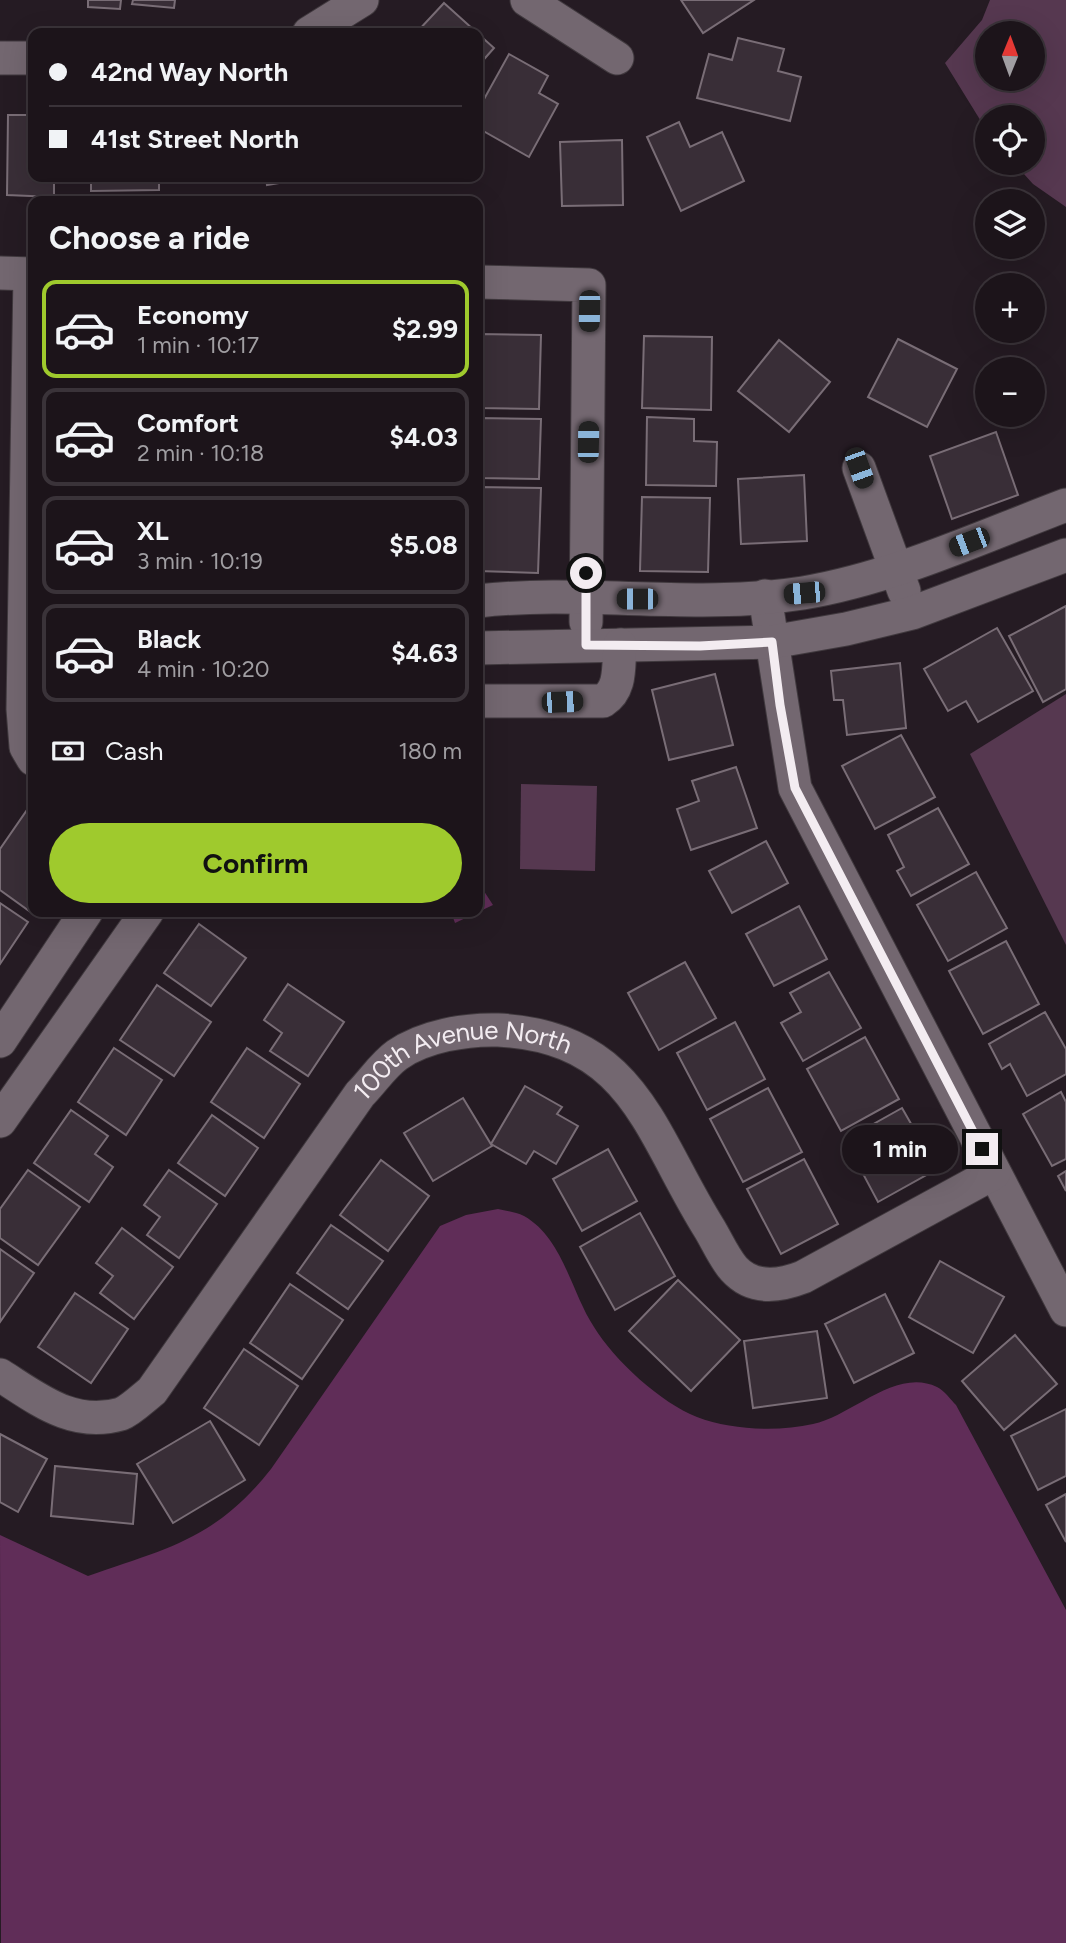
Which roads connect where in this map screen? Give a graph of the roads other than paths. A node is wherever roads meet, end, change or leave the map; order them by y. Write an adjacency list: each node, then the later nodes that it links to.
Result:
1 (362, 0): 3 (street)
2 (527, 0): 6 (street)
3 (317, 28)
4 (0, 58): 5 (street)
5 (28, 58)
6 (617, 58)
7 (21, 274): 22 (street)
8 (483, 282): 14 (street)
9 (859, 468): 12 (street)
10 (1066, 505): 12 (street)
11 (1066, 555): 16 (street)
12 (896, 569): 13 (street); 16 (street)
13 (765, 596): 14 (street); 17 (street)
14 (586, 599): 15 (street); 18 (street)
15 (483, 601)
16 (912, 613): 17 (street)
17 (772, 642): 19 (street); 28 (street)
18 (586, 645): 19 (street); 20 (street)
19 (620, 645): 21 (street)
20 (483, 648)
21 (483, 701)
22 (28, 750)
23 (83, 917): 25 (street)
24 (143, 917): 26 (street)
25 (0, 1043): 26 (street)
26 (37, 1069): 27 (street)
27 (0, 1121)
28 (994, 1174): 29 (street); 30 (street, 100th Avenue North)
29 (1066, 1310)
30 (0, 1375)

